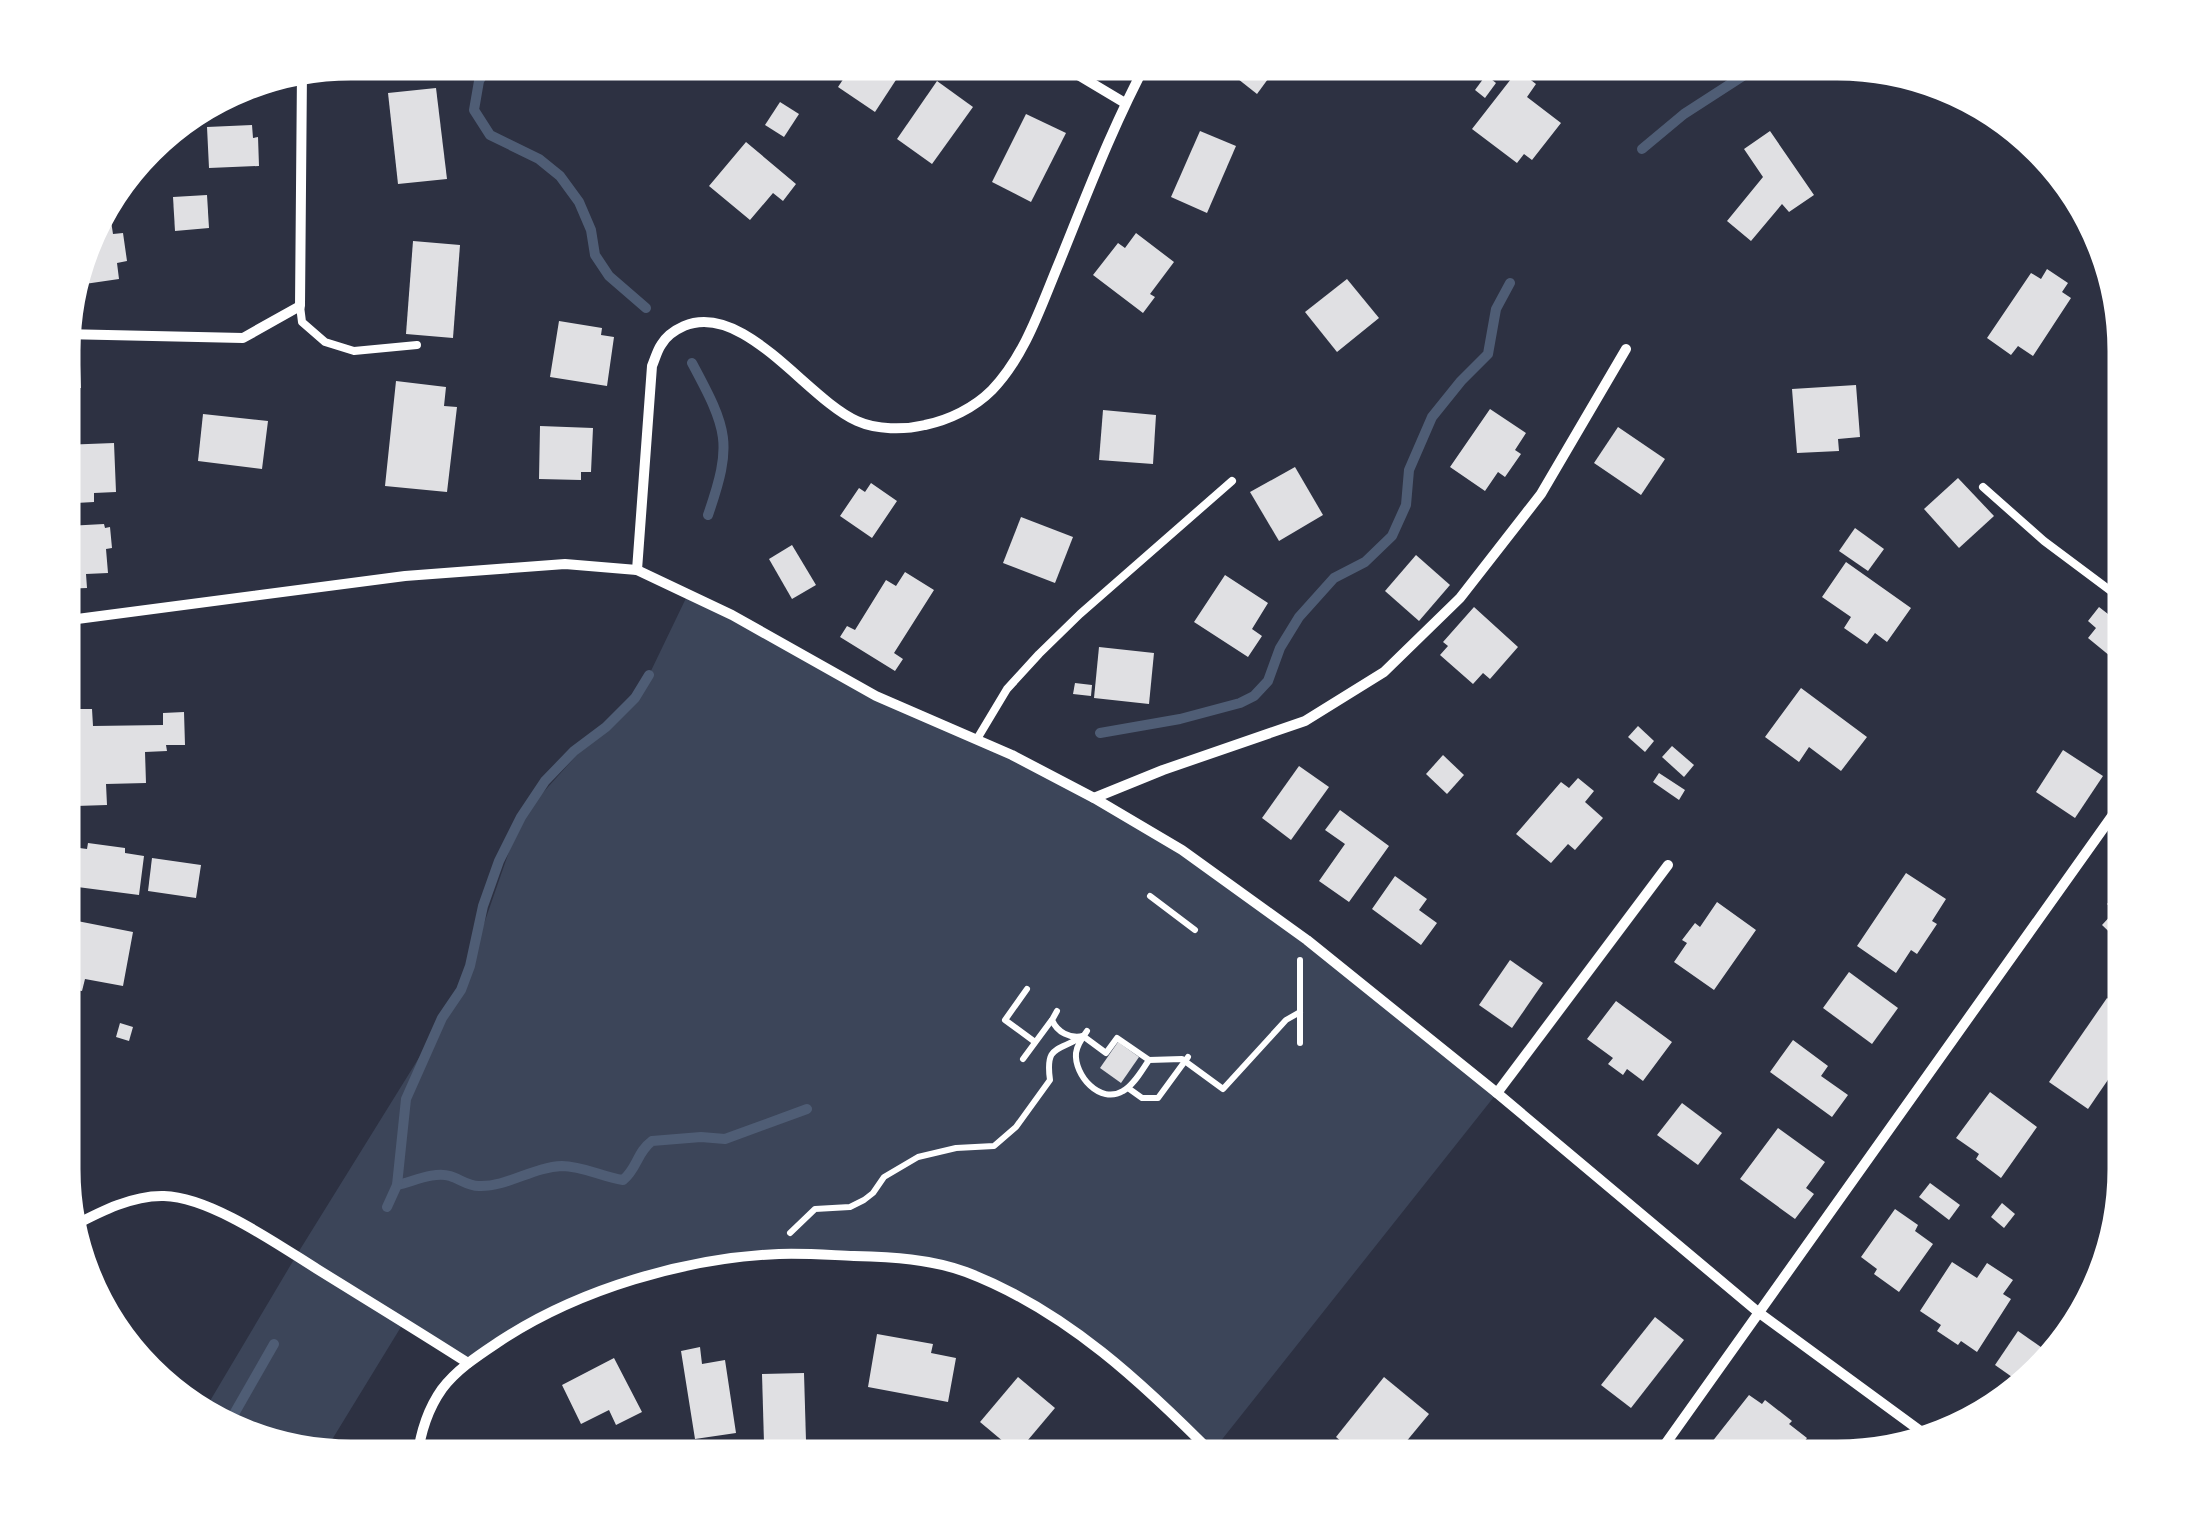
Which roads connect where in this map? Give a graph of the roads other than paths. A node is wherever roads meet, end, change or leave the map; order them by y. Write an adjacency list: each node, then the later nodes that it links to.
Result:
1 (1082, 77): 4 (street)
2 (1139, 78): 4 (street)
3 (302, 83): 5 (street)
4 (1125, 104): 11 (street)
5 (300, 306): 6 (street); 7 (lane)
6 (78, 334)
7 (417, 345)
8 (1626, 349): 15 (street)
9 (1232, 481): 14 (lane)
10 (1983, 488): 12 (lane)
11 (637, 570): 13 (street); 14 (street)
12 (2110, 589)
13 (77, 619)
14 (977, 739): 15 (street)
15 (1094, 798): 18 (street)
16 (2110, 820): 20 (street)
17 (1668, 866): 18 (street)
18 (1497, 1093): 20 (street)
19 (83, 1222): 21 (street)
20 (1758, 1312): 22 (street); 25 (street)
21 (468, 1363): 23 (street); 24 (street)
22 (1919, 1430)
23 (421, 1442)
24 (1201, 1442)
25 (1667, 1442)

